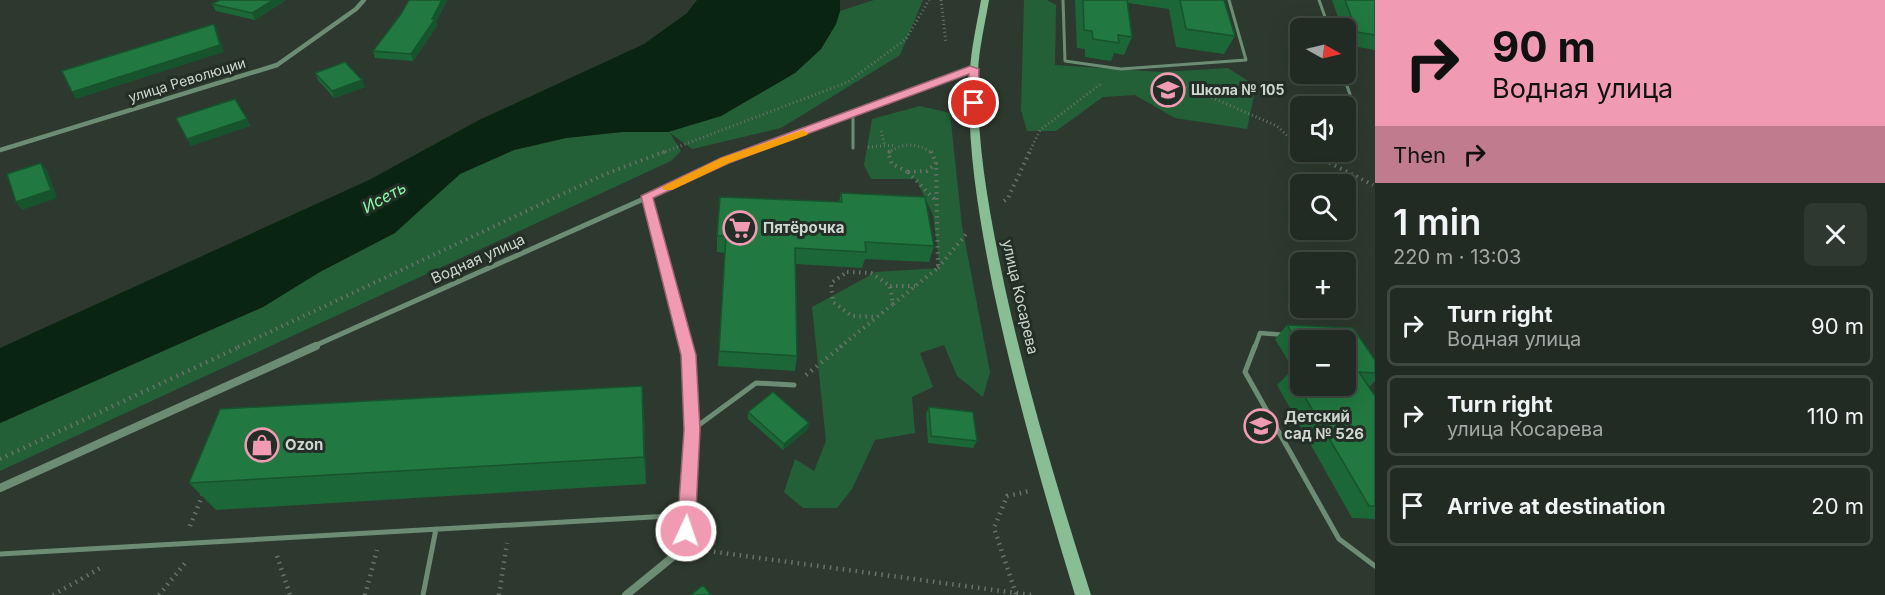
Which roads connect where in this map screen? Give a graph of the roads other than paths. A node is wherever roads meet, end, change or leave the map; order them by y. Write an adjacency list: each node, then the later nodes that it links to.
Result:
1 (364, 0): 10 (street, улица Революции)
2 (985, 0): 7 (street, улица Косарева)
3 (1063, 0): 4 (lane)
4 (1229, 0)
5 (1319, 0): 6 (lane)
6 (1325, 18)
7 (974, 69): 8 (street, Водная улица); 22 (street, улица Косарева)
8 (853, 115): 9 (lane); 11 (street, Водная улица)
9 (853, 148)
10 (0, 150)
11 (647, 196): 14 (street); 15 (street, Водная улица)
12 (1290, 335): 19 (lane)
13 (794, 385): 14 (lane)
14 (692, 430): 16 (street)
15 (0, 488)
16 (687, 515): 17 (lane); 21 (street)
17 (436, 529): 18 (lane); 20 (lane)
18 (0, 554)
19 (1375, 566)
20 (423, 595)
21 (626, 595)
22 (1083, 595)

